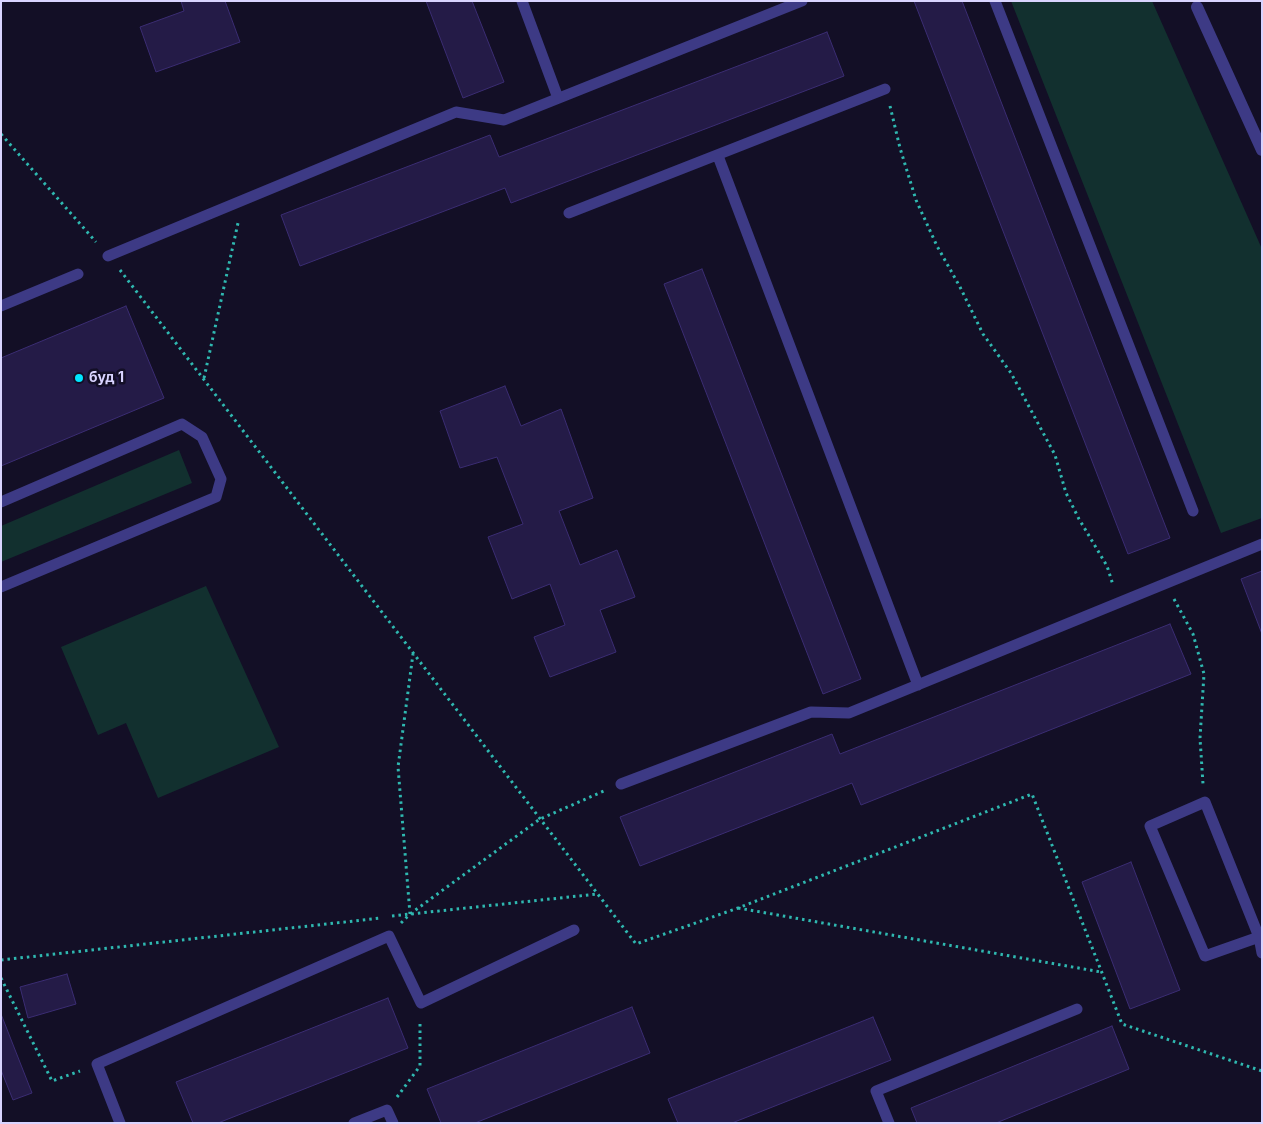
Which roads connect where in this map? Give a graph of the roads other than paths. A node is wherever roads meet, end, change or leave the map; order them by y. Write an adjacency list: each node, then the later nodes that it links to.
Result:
1 (522, 1): 6 (lane)
2 (802, 1): 6 (lane)
3 (995, 1): 14 (lane)
4 (1197, 7): 7 (street)
5 (886, 89): 8 (lane)
6 (558, 98): 10 (lane)
7 (1262, 150)
8 (718, 156): 9 (lane); 17 (lane)
9 (569, 213)
10 (108, 256)
11 (78, 274): 12 (lane)
12 (1, 306)
13 (1, 502): 16 (lane)
14 (1193, 511)
15 (1262, 544): 17 (lane)
16 (1, 587)
17 (918, 685): 18 (lane)
18 (621, 784)
19 (574, 930): 23 (lane)
20 (1259, 937): 20 (lane); 21 (lane)
21 (1262, 953)
22 (1077, 1009): 26 (lane)
23 (120, 1123)
24 (354, 1123): 25 (lane)
25 (394, 1123)
26 (889, 1123)

